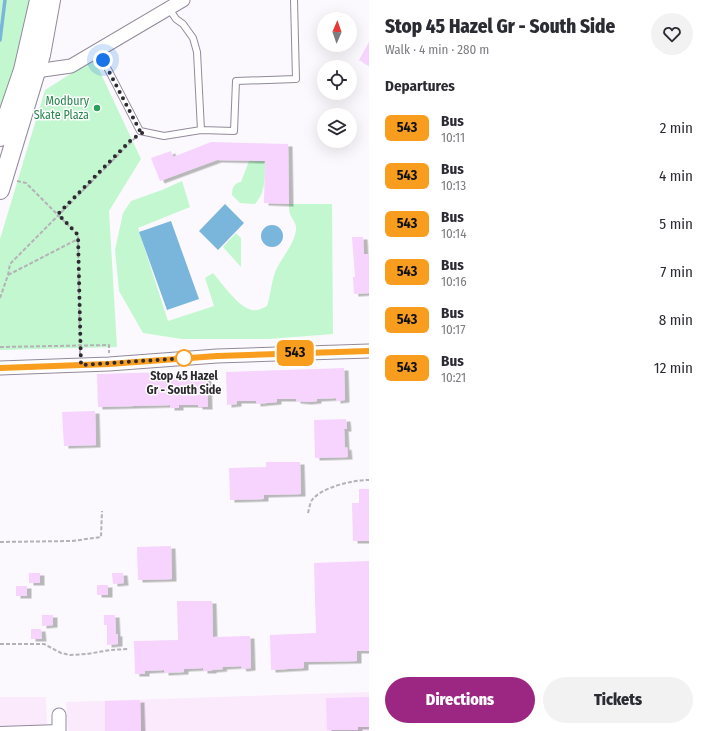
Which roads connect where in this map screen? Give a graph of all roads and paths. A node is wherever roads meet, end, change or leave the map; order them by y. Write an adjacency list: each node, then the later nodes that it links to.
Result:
1 (39, 0): 7 (main road)
2 (51, 0): 7 (main road)
3 (183, 0): 5 (street)
4 (294, 0): 8 (lane)
5 (168, 7): 6 (street); 8 (lane)
6 (98, 50): 7 (street); 9 (lane)
7 (29, 71): 10 (main road); 11 (main road)
8 (202, 130): 9 (lane)
9 (144, 132): 12 (path)
10 (0, 137)
11 (2, 184): 12 (path)
12 (58, 214): 13 (path); 14 (path)
13 (78, 239): 14 (path); 16 (path)
14 (8, 275): 15 (path)
15 (0, 298)
16 (80, 345): 17 (path); 19 (path); 20 (path)
17 (0, 347)
18 (369, 351): 19 (street)
19 (109, 364): 20 (street)
20 (81, 365): 21 (street)
21 (0, 368)
22 (369, 480): 24 (path)
23 (102, 511): 25 (path)
24 (308, 513)
25 (0, 542)
26 (0, 644): 27 (path)
27 (128, 648)
28 (59, 715): 30 (street)
29 (0, 730): 30 (lane)
30 (59, 730)

